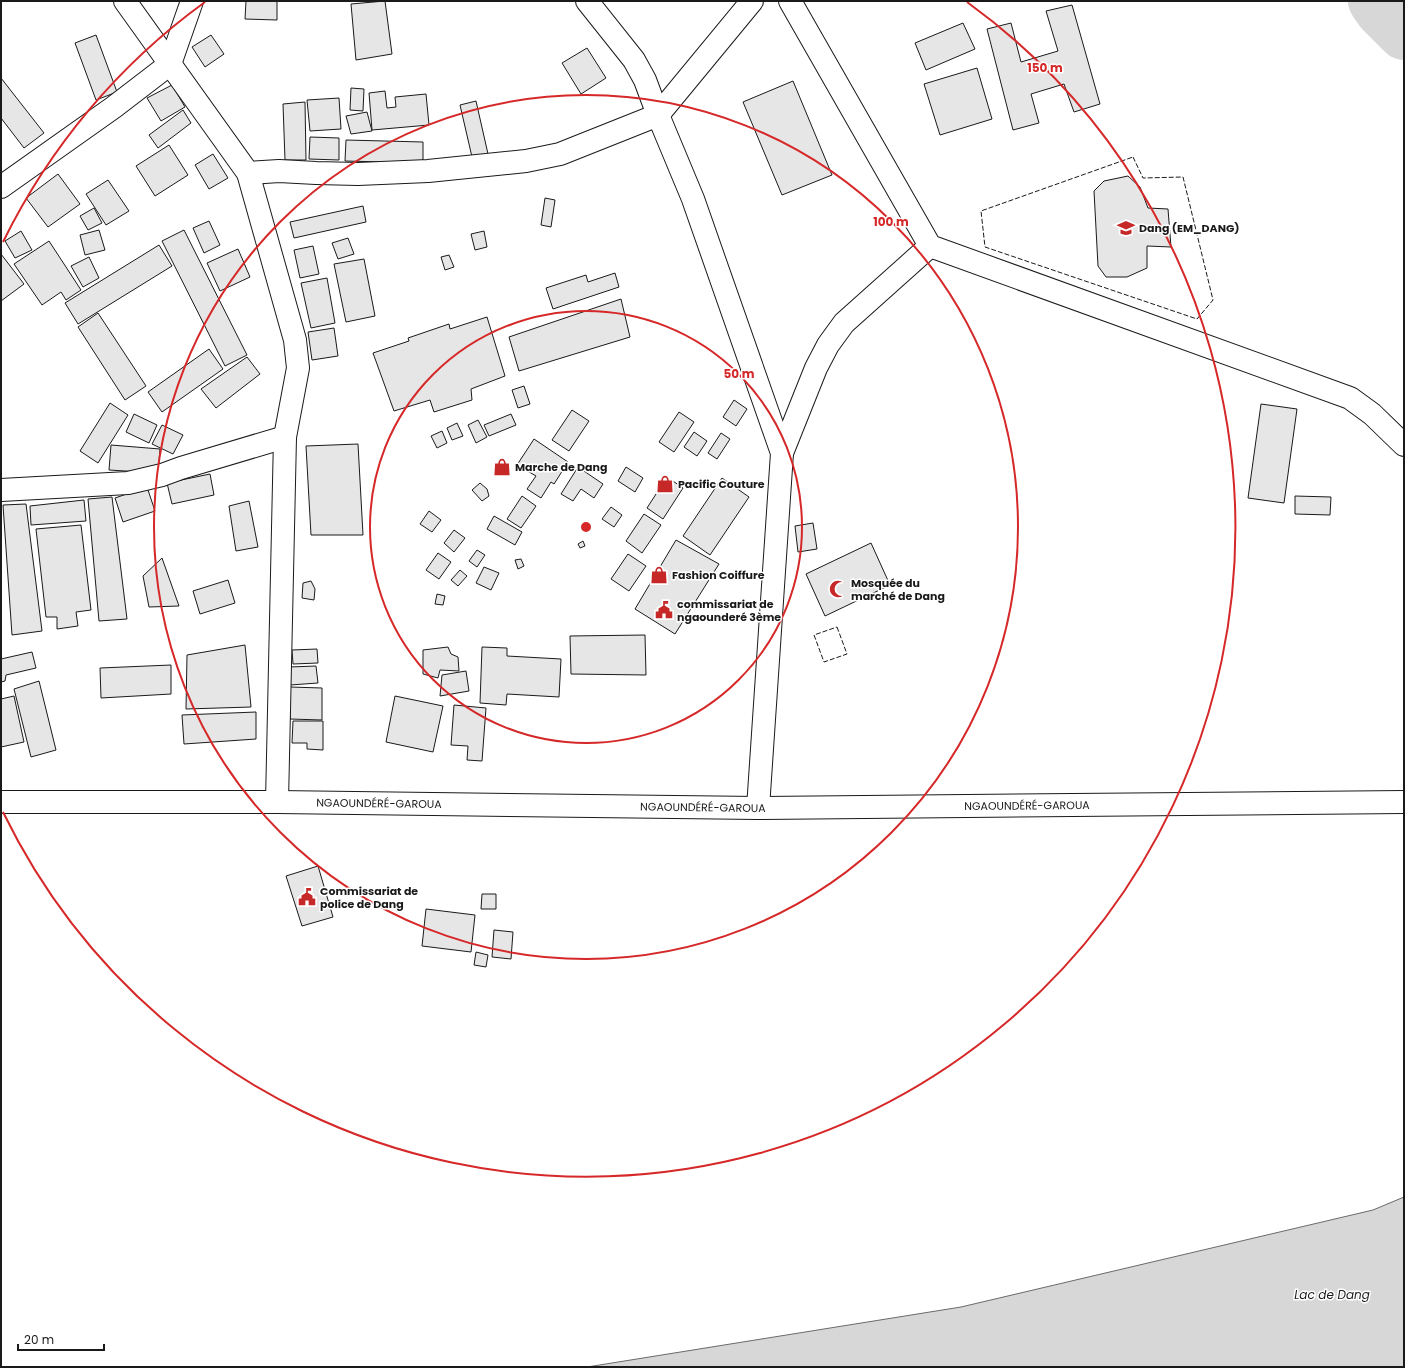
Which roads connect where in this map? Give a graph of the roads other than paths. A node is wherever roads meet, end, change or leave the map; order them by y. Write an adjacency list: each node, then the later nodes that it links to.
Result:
1 (125, 1): 6 (main road)
2 (192, 1): 6 (main road)
3 (586, 1): 7 (main road)
4 (752, 1): 7 (main road)
5 (790, 1): 10 (main road)
6 (170, 64): 8 (main road); 9 (main road)
7 (658, 115): 8 (main road); 13 (main road)
8 (248, 173): 11 (main road)
9 (1, 187)
10 (930, 246): 12 (main road); 13 (main road)
11 (285, 437): 14 (main road); 16 (main road)
12 (1404, 445)
13 (782, 453): 18 (main road)
14 (1, 490)
15 (1, 802): 16 (main road, NGAOUNDÉRÉ-GAROUA)
16 (277, 802): 18 (main road, NGAOUNDÉRÉ-GAROUA)
17 (1404, 802): 18 (main road, NGAOUNDÉRÉ-GAROUA)
18 (758, 808)

